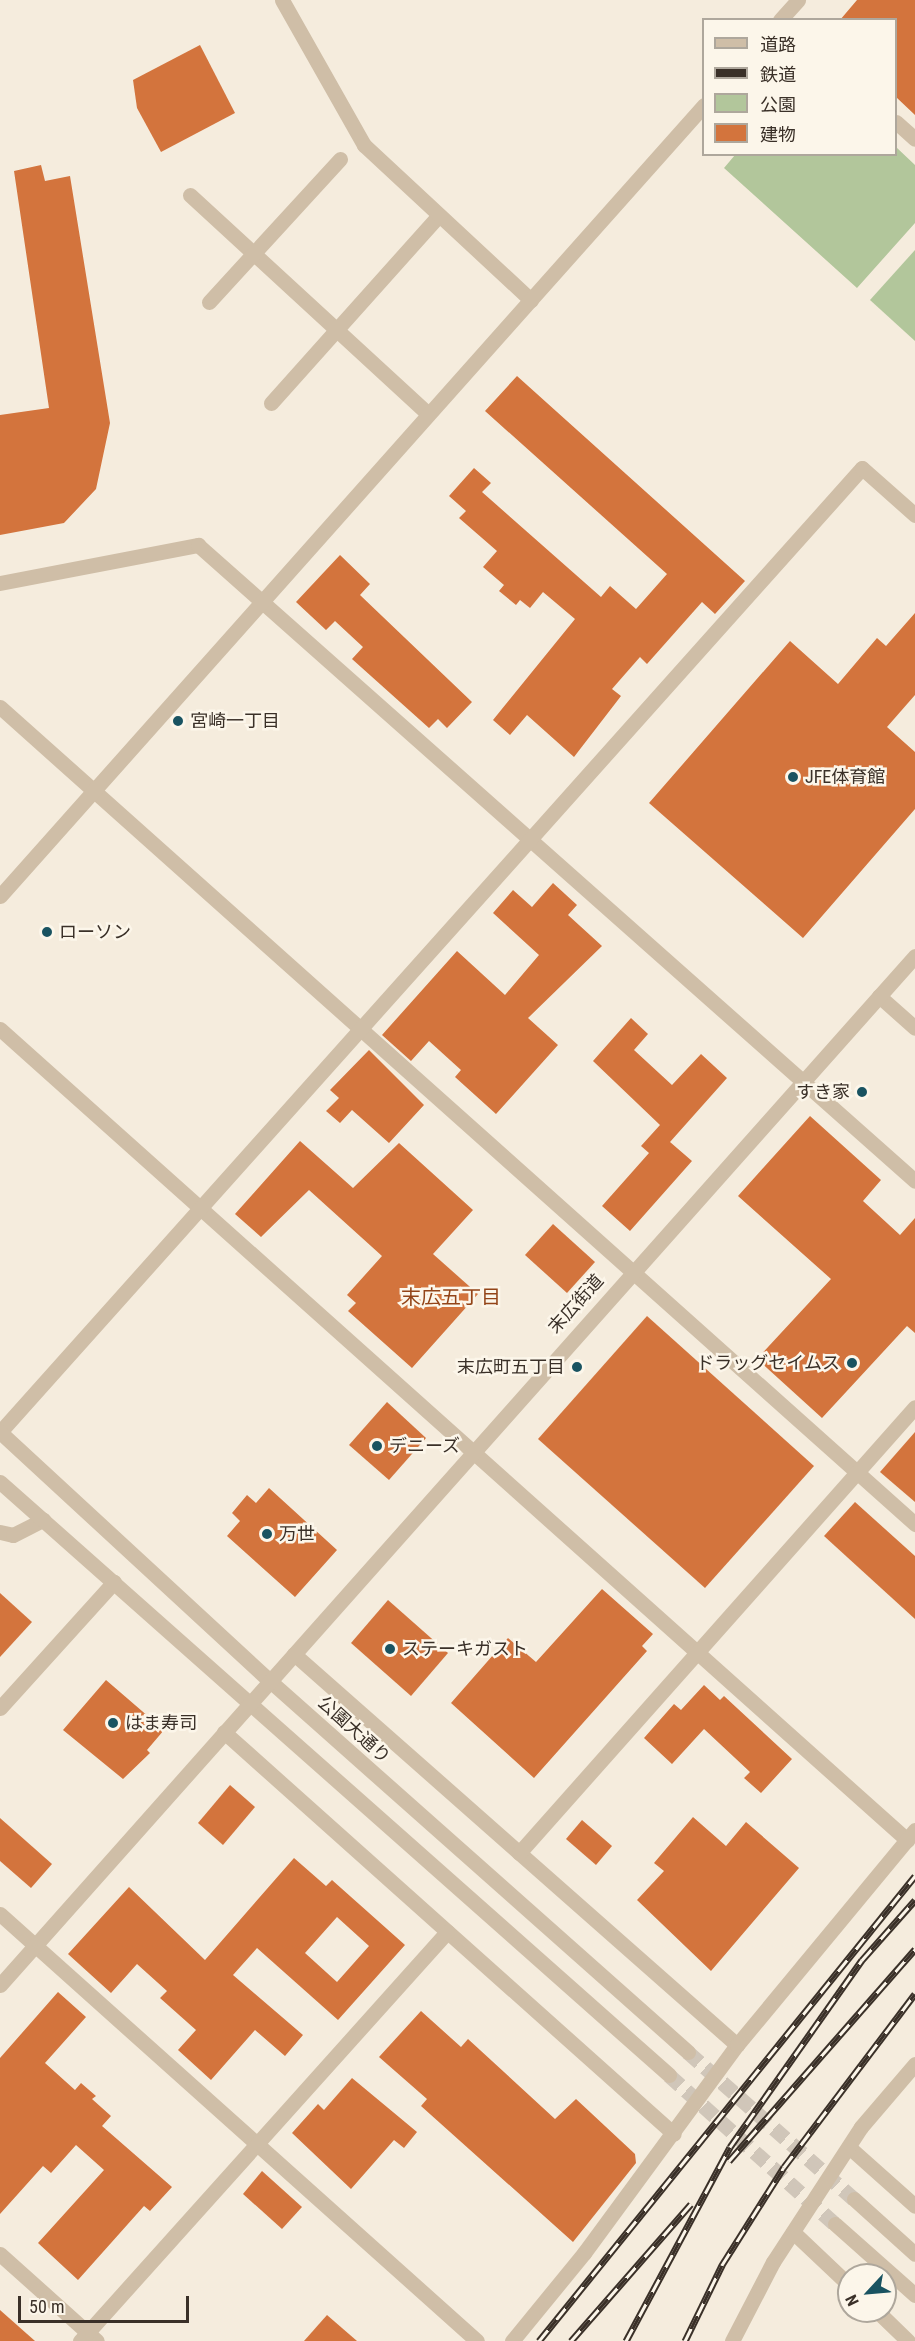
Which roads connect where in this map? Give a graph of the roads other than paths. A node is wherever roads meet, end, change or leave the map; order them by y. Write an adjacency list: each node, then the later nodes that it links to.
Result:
1 (282, 0): 9 (street)
2 (798, 0): 3 (street)
3 (781, 18)
4 (702, 107): 11 (street)
5 (897, 123): 6 (street)
6 (915, 139)
7 (340, 159): 10 (street)
8 (190, 195): 10 (street)
9 (439, 215): 11 (street); 13 (street)
10 (252, 256): 12 (street); 13 (street)
11 (531, 300): 15 (street)
12 (209, 302)
13 (337, 331): 14 (street); 15 (street)
14 (272, 403)
15 (428, 414): 18 (street)
16 (915, 514): 21 (street)
17 (0, 583): 18 (street)
18 (263, 601): 20 (street); 21 (street)
19 (0, 707): 20 (street)
20 (95, 789): 22 (street); 27 (street)
21 (530, 836): 27 (street); 28 (street)
22 (0, 896)
23 (915, 956): 24 (street, 末広街道)
24 (879, 996): 25 (street); 28 (street, 末広街道)
25 (915, 1028)
26 (0, 1029): 30 (street)
27 (360, 1029): 30 (street); 31 (street)
28 (801, 1082): 29 (street); 31 (street, 末広街道)
29 (915, 1181)
30 (202, 1207): 33 (street); 34 (street)
31 (632, 1270): 34 (street, 末広街道); 35 (street)
32 (915, 1407): 35 (street)
33 (0, 1432): 43 (street, 公園大通り)
34 (472, 1449): 41 (street, 末広街道); 42 (street)
35 (857, 1474): 38 (street); 42 (street)
36 (0, 1482): 37 (street)
37 (43, 1520): 39 (street); 40 (street)
38 (915, 1524)
39 (0, 1532)
40 (114, 1582): 44 (street); 45 (street)
41 (294, 1654): 43 (street, 末広街道); 48 (street)
42 (697, 1654): 47 (street); 48 (street)
43 (270, 1681): 44 (street, 末広街道); 54 (street, 公園大通り)
44 (250, 1702): 46 (street, 末広街道); 56 (street)
45 (0, 1708)
46 (224, 1732): 50 (street); 51 (street, 末広街道)
47 (911, 1835): 53 (street)
48 (519, 1853): 53 (street)
49 (0, 1914): 51 (street)
50 (447, 1932): 57 (street); 58 (street)
51 (35, 1945): 52 (street, 末広街道); 58 (street)
52 (0, 1984)
53 (737, 2045): 57 (street)
54 (688, 2052)
55 (915, 2064): 59 (street)
56 (669, 2075)
57 (674, 2134): 71 (street)
58 (255, 2147): 69 (street); 70 (street)
59 (850, 2148): 61 (street); 63 (street)
60 (854, 2199): 65 (street)
61 (915, 2206)
62 (835, 2224): 67 (street)
63 (793, 2232): 66 (street); 72 (street)
64 (0, 2254): 69 (street)
65 (915, 2254)
66 (837, 2274)
67 (915, 2295)
68 (889, 2323): 73 (street)
69 (88, 2338)
70 (477, 2341)
71 (512, 2341)
72 (732, 2341)
73 (908, 2341)

